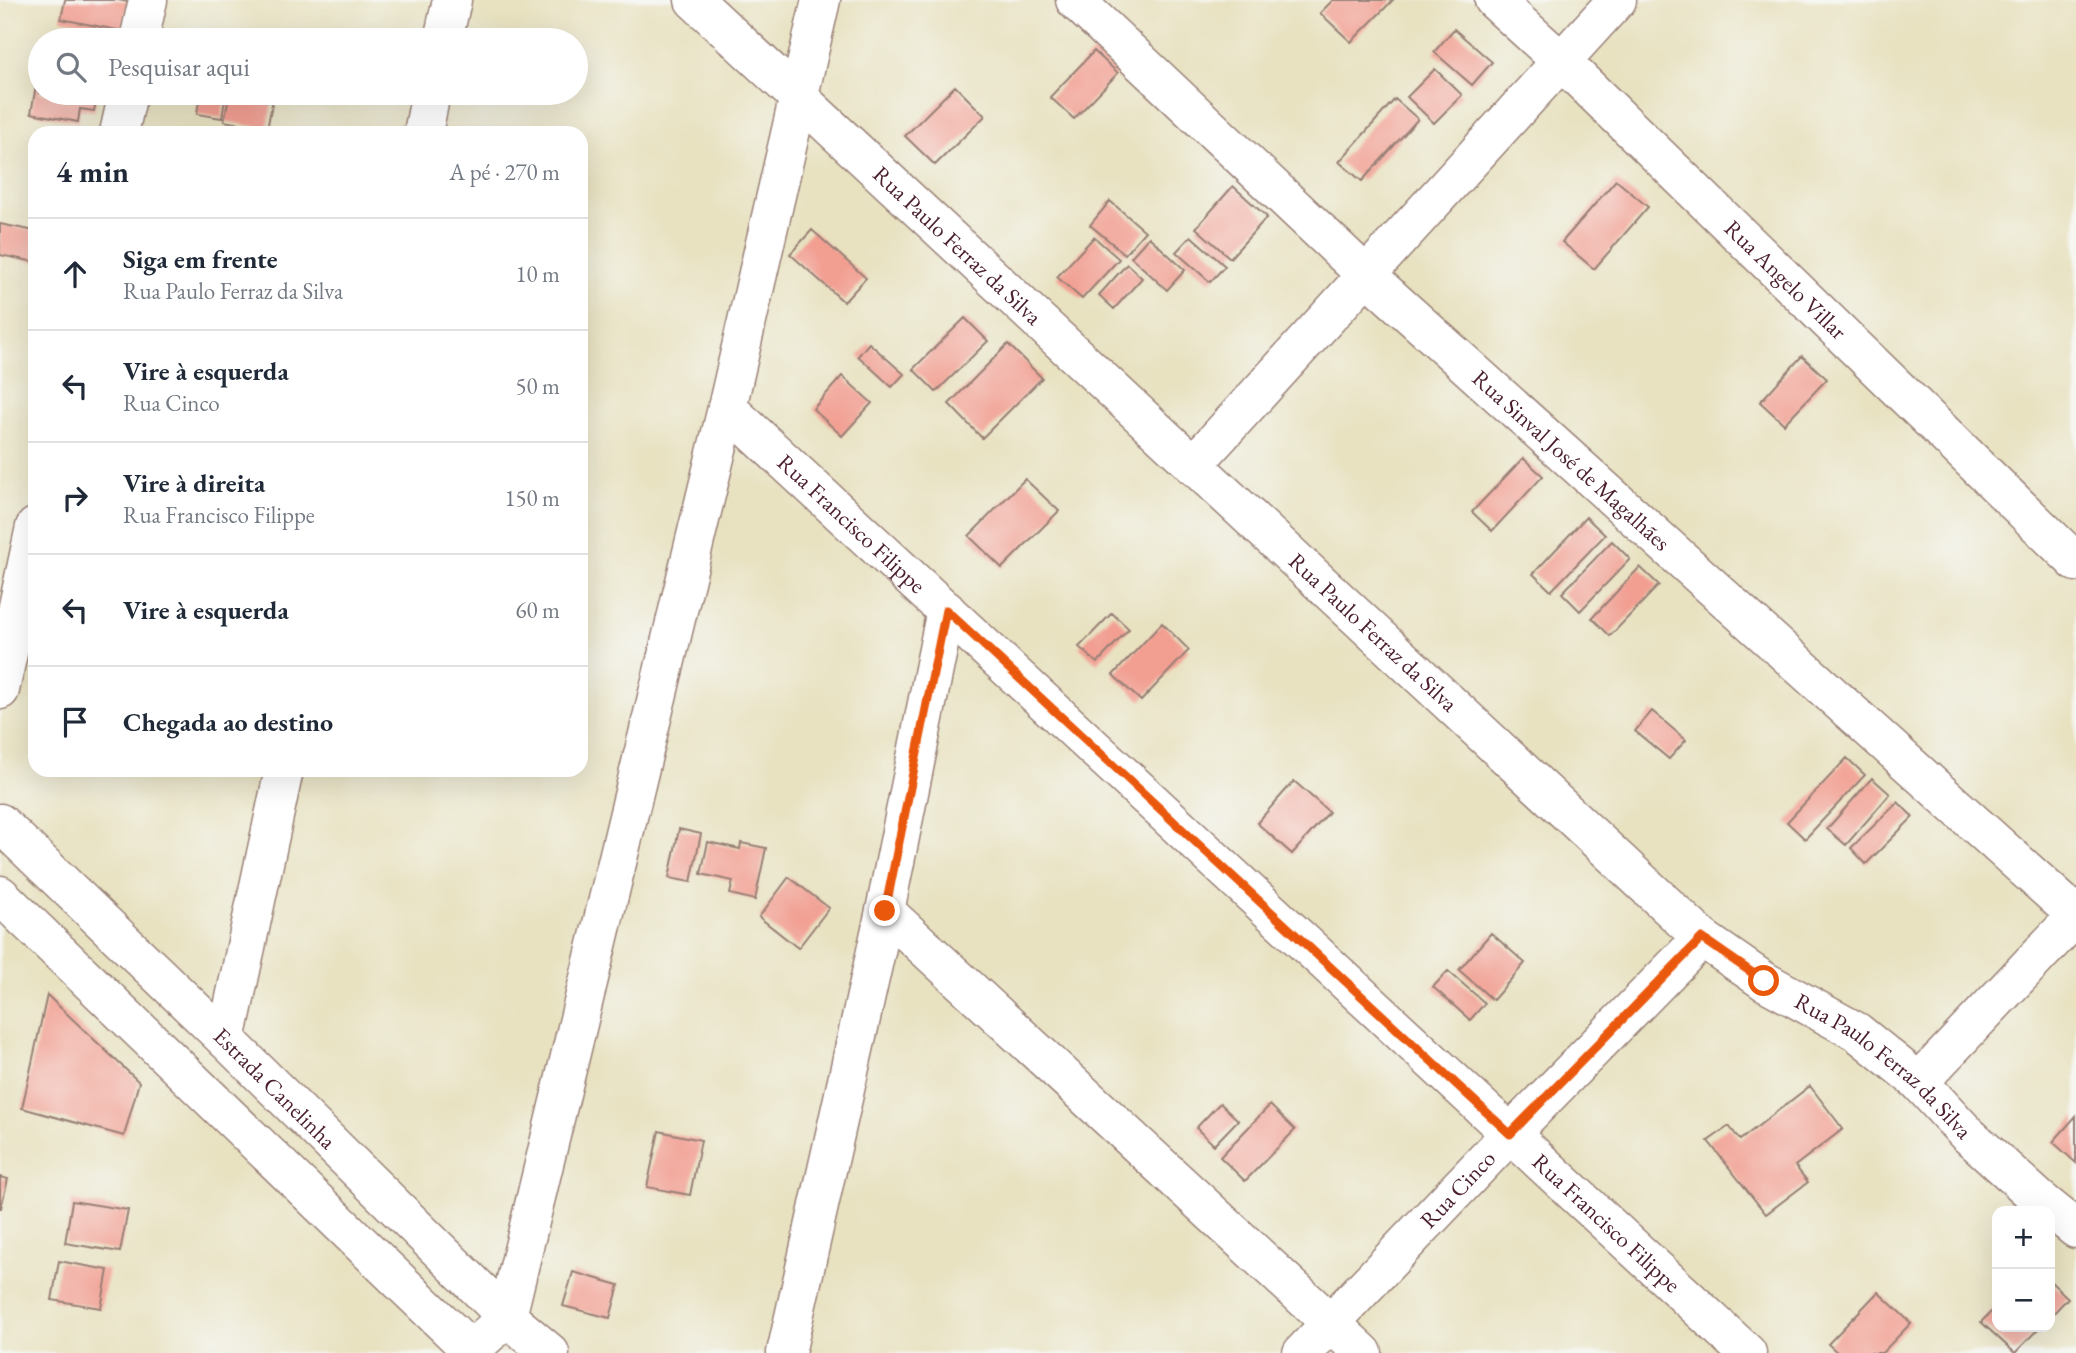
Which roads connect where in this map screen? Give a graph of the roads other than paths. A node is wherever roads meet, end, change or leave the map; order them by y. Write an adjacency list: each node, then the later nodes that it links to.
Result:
1 (148, 0): 8 (street)
2 (452, 0): 9 (street)
3 (694, 0): 11 (street, Rua Paulo Ferraz da Silva)
4 (821, 0): 11 (street)
5 (1075, 0): 16 (street, Rua Sinval José de Magalhães)
6 (1494, 0): 10 (street, Rua Angelo Villar)
7 (1617, 0): 10 (street)
8 (142, 28)
9 (446, 28)
10 (1561, 61): 16 (street); 20 (street, Rua Angelo Villar)
11 (798, 96): 17 (street); 18 (street, Rua Paulo Ferraz da Silva)
12 (126, 105): 14 (street)
13 (429, 105): 15 (street)
14 (121, 126)
15 (424, 126)
16 (1366, 275): 18 (street); 27 (street, Rua Sinval José de Magalhães)
17 (727, 408): 21 (street, Rua Francisco Filippe); 33 (street)
18 (1193, 464): 28 (street, Rua Paulo Ferraz da Silva)
19 (28, 560): 22 (street)
20 (2076, 562)
21 (946, 610): 26 (street); 31 (street, Rua Francisco Filippe)
22 (0, 690)
23 (282, 777): 29 (street)
24 (0, 823): 29 (street, Estrada Canelinha)
25 (0, 895): 35 (street)
26 (885, 911): 34 (street); 37 (street)
27 (2076, 915): 30 (street)
28 (1702, 938): 30 (street, Rua Paulo Ferraz da Silva); 31 (street, Rua Cinco)
29 (226, 1040): 33 (street, Estrada Canelinha)
30 (1919, 1082): 32 (street, Rua Paulo Ferraz da Silva)
31 (1510, 1134): 34 (street, Rua Cinco); 40 (street, Rua Francisco Filippe)
32 (2076, 1229)
33 (507, 1317): 35 (street); 36 (street, Estrada Canelinha)
34 (1330, 1323): 38 (street, Rua Cinco); 39 (street)
35 (473, 1352)
36 (550, 1353)
37 (786, 1353)
38 (1302, 1353)
39 (1363, 1353)
40 (1746, 1353)

